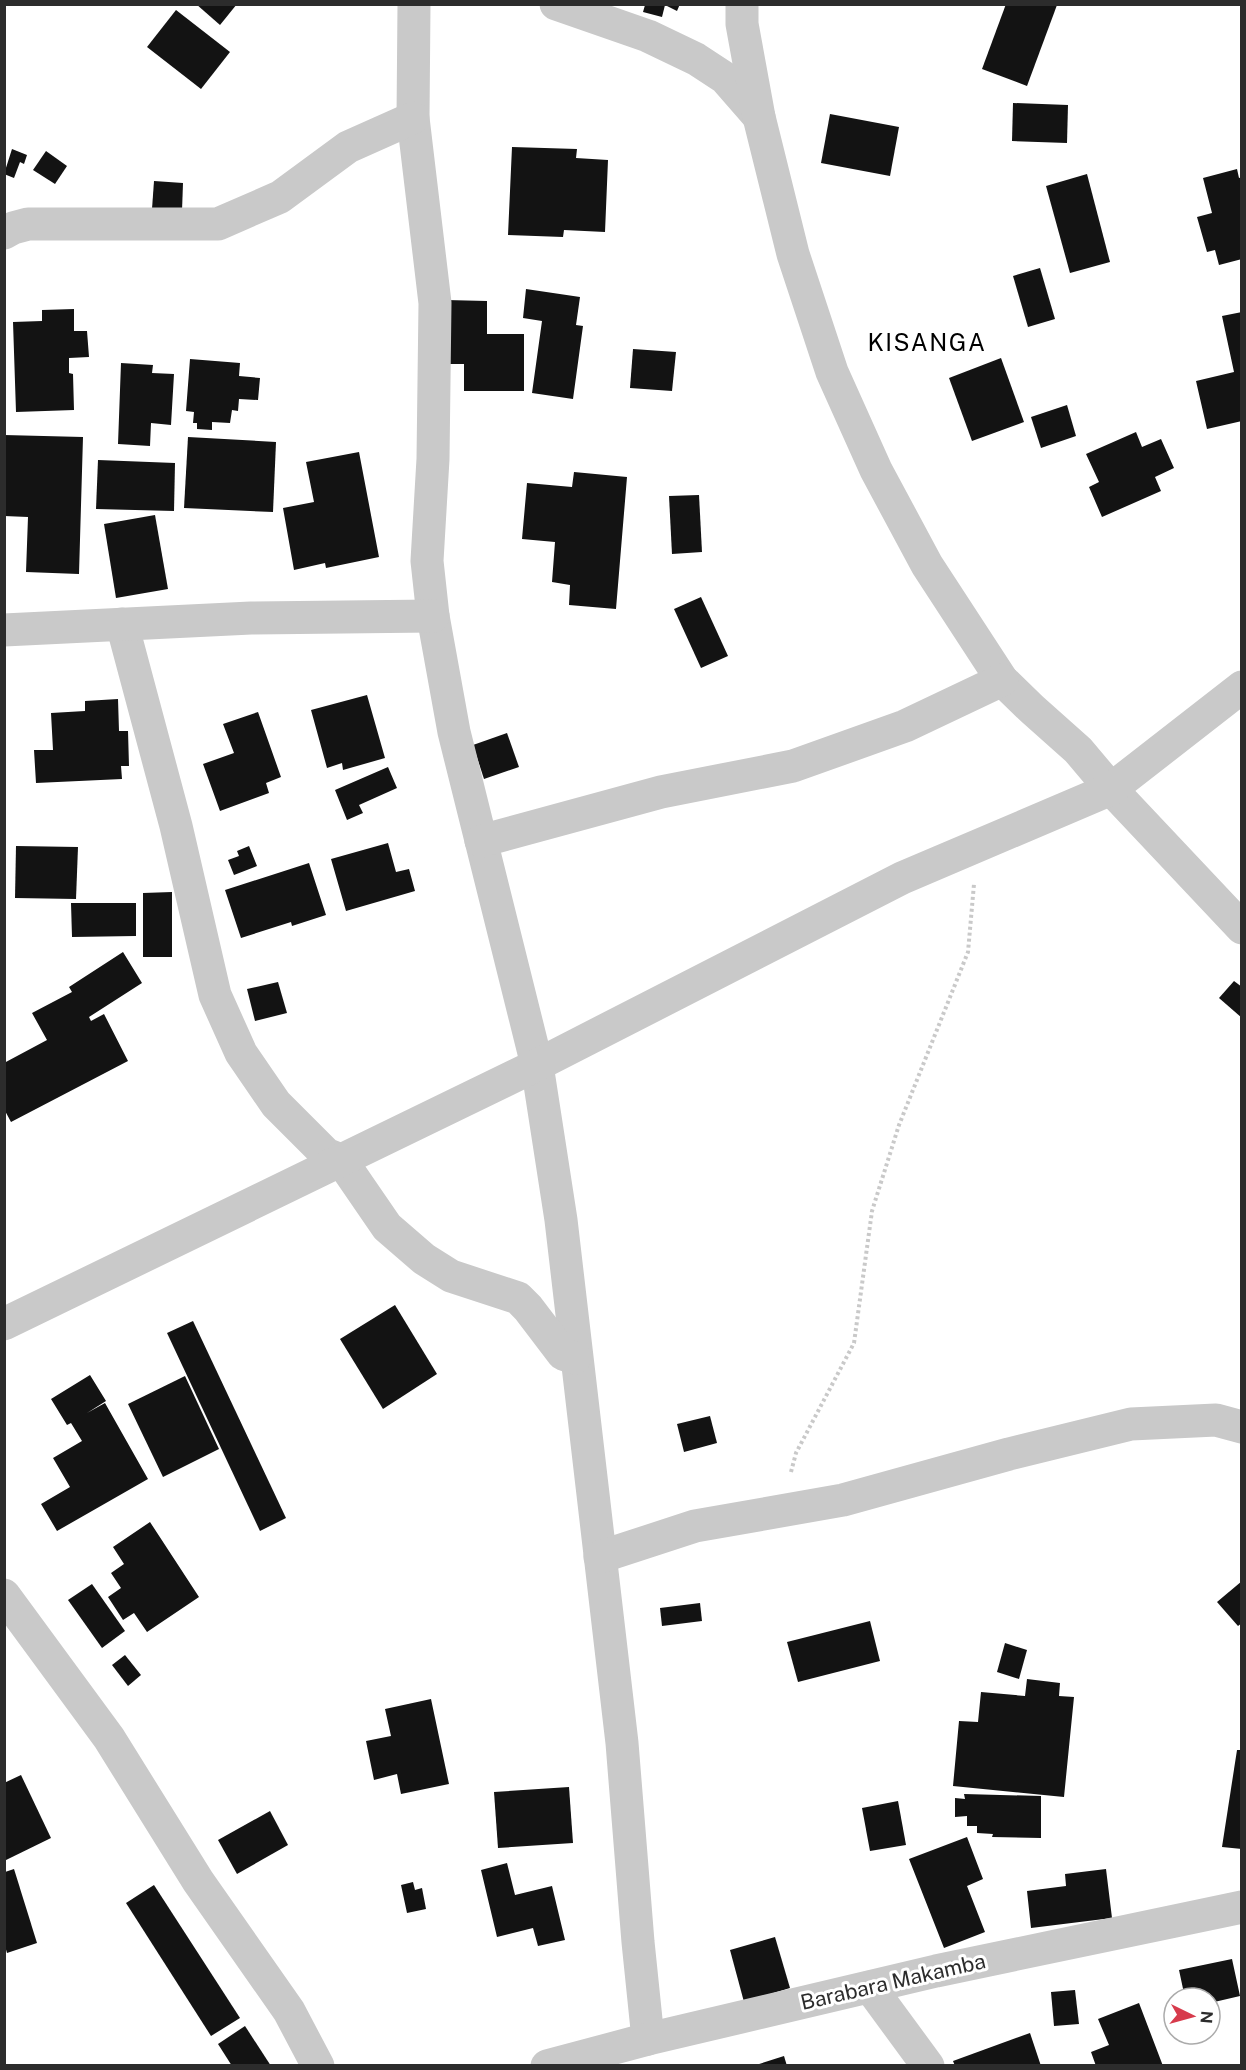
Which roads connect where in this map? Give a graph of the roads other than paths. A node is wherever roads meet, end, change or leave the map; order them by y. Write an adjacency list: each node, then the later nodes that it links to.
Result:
1 (556, 4): 4 (street)
2 (742, 4): 4 (street)
3 (409, 6): 5 (street)
4 (759, 117): 10 (street)
5 (413, 118): 6 (street); 7 (street)
6 (4, 233)
7 (433, 616): 8 (street); 13 (street)
8 (122, 624): 9 (street); 16 (street)
9 (4, 630)
10 (1002, 680): 12 (street); 13 (street)
11 (1242, 687): 12 (street)
12 (1111, 789): 14 (street); 15 (street)
13 (481, 841): 15 (street)
14 (1242, 928)
15 (537, 1065): 16 (street); 18 (street)
16 (341, 1160): 17 (street); 18 (street)
17 (4, 1324)
18 (576, 1358): 20 (street)
19 (1242, 1427): 20 (street)
20 (600, 1557): 24 (street)
21 (4, 1595): 25 (street)
22 (1242, 1908): 23 (street, Barabara Makamba)
23 (870, 1987): 24 (street, Barabara Makamba); 27 (street)
24 (648, 2039): 26 (street, Barabara Makamba)
25 (318, 2066)
26 (547, 2066)
27 (928, 2066)

